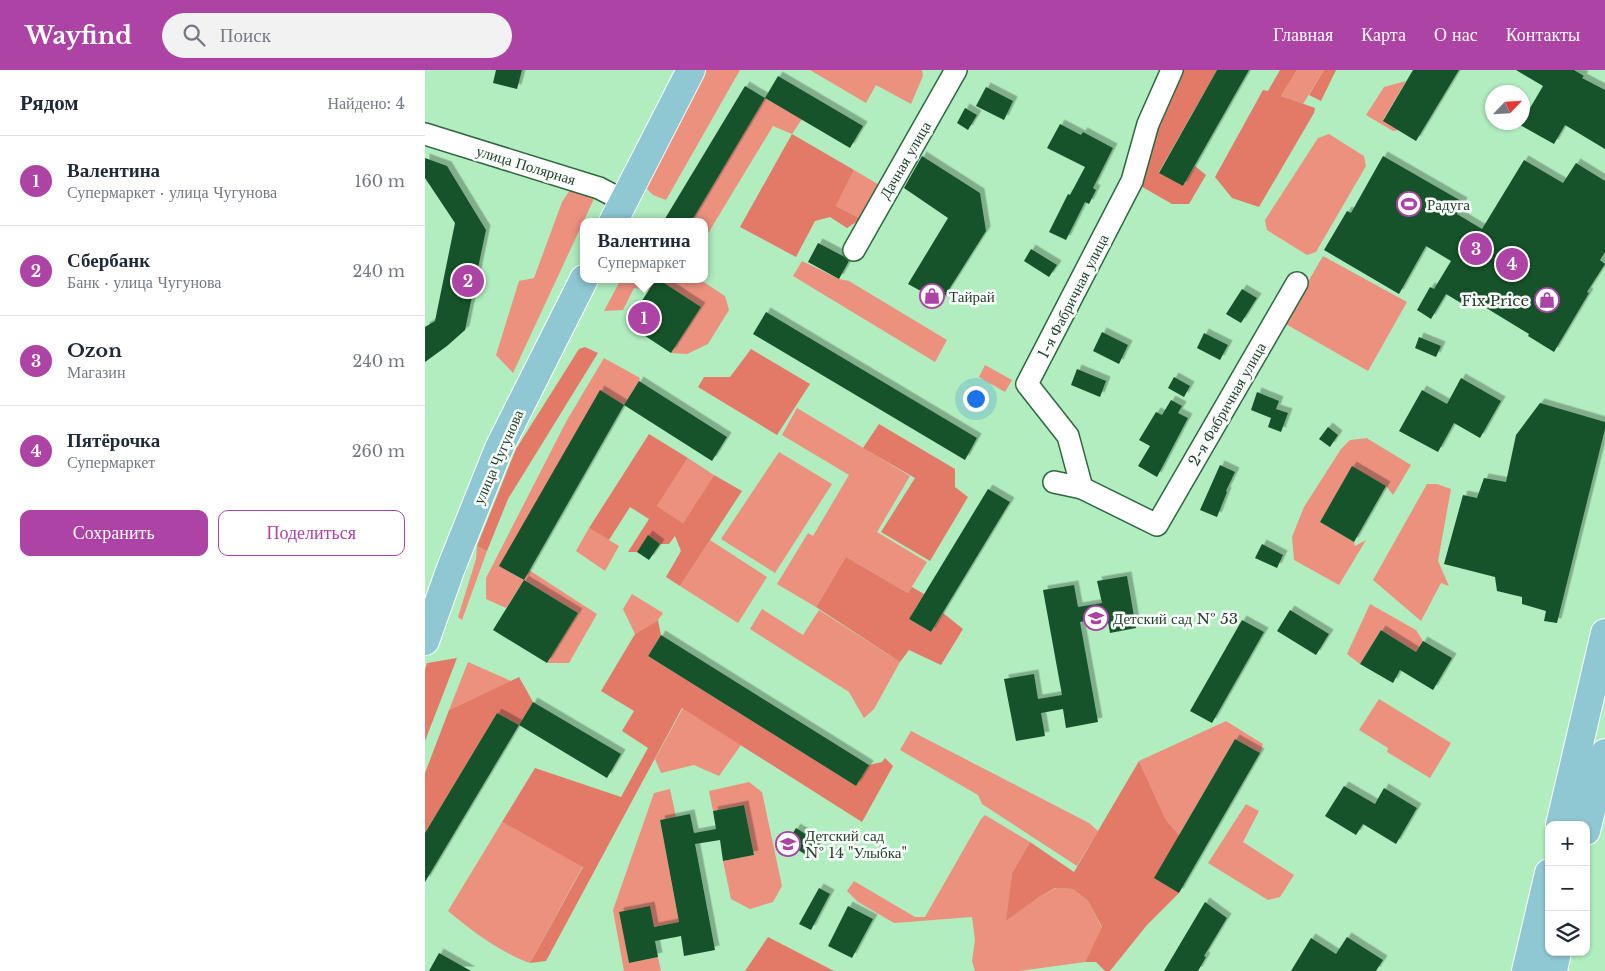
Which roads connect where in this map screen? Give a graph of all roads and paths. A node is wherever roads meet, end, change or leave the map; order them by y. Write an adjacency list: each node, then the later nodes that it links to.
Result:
1 (691, 70): 5 (main road)
2 (956, 70): 6 (street, Дачная улица)
3 (1172, 70): 10 (street, 1-я Фабричная улица)
4 (425, 134): 5 (street, улица Полярная)
5 (619, 211)
6 (854, 250)
7 (582, 283): 12 (main road, улица Чугунова)
8 (1297, 283): 10 (street, 2-я Фабричная улица)
9 (1054, 482): 10 (street)
10 (1082, 488)
11 (1605, 633): 14 (main road)
12 (425, 640)
13 (1605, 752): 15 (main road)
14 (1561, 821)
15 (1588, 821)
16 (1545, 890): 18 (main road)
17 (1556, 956): 19 (main road)
18 (1526, 971)
19 (1553, 971)

